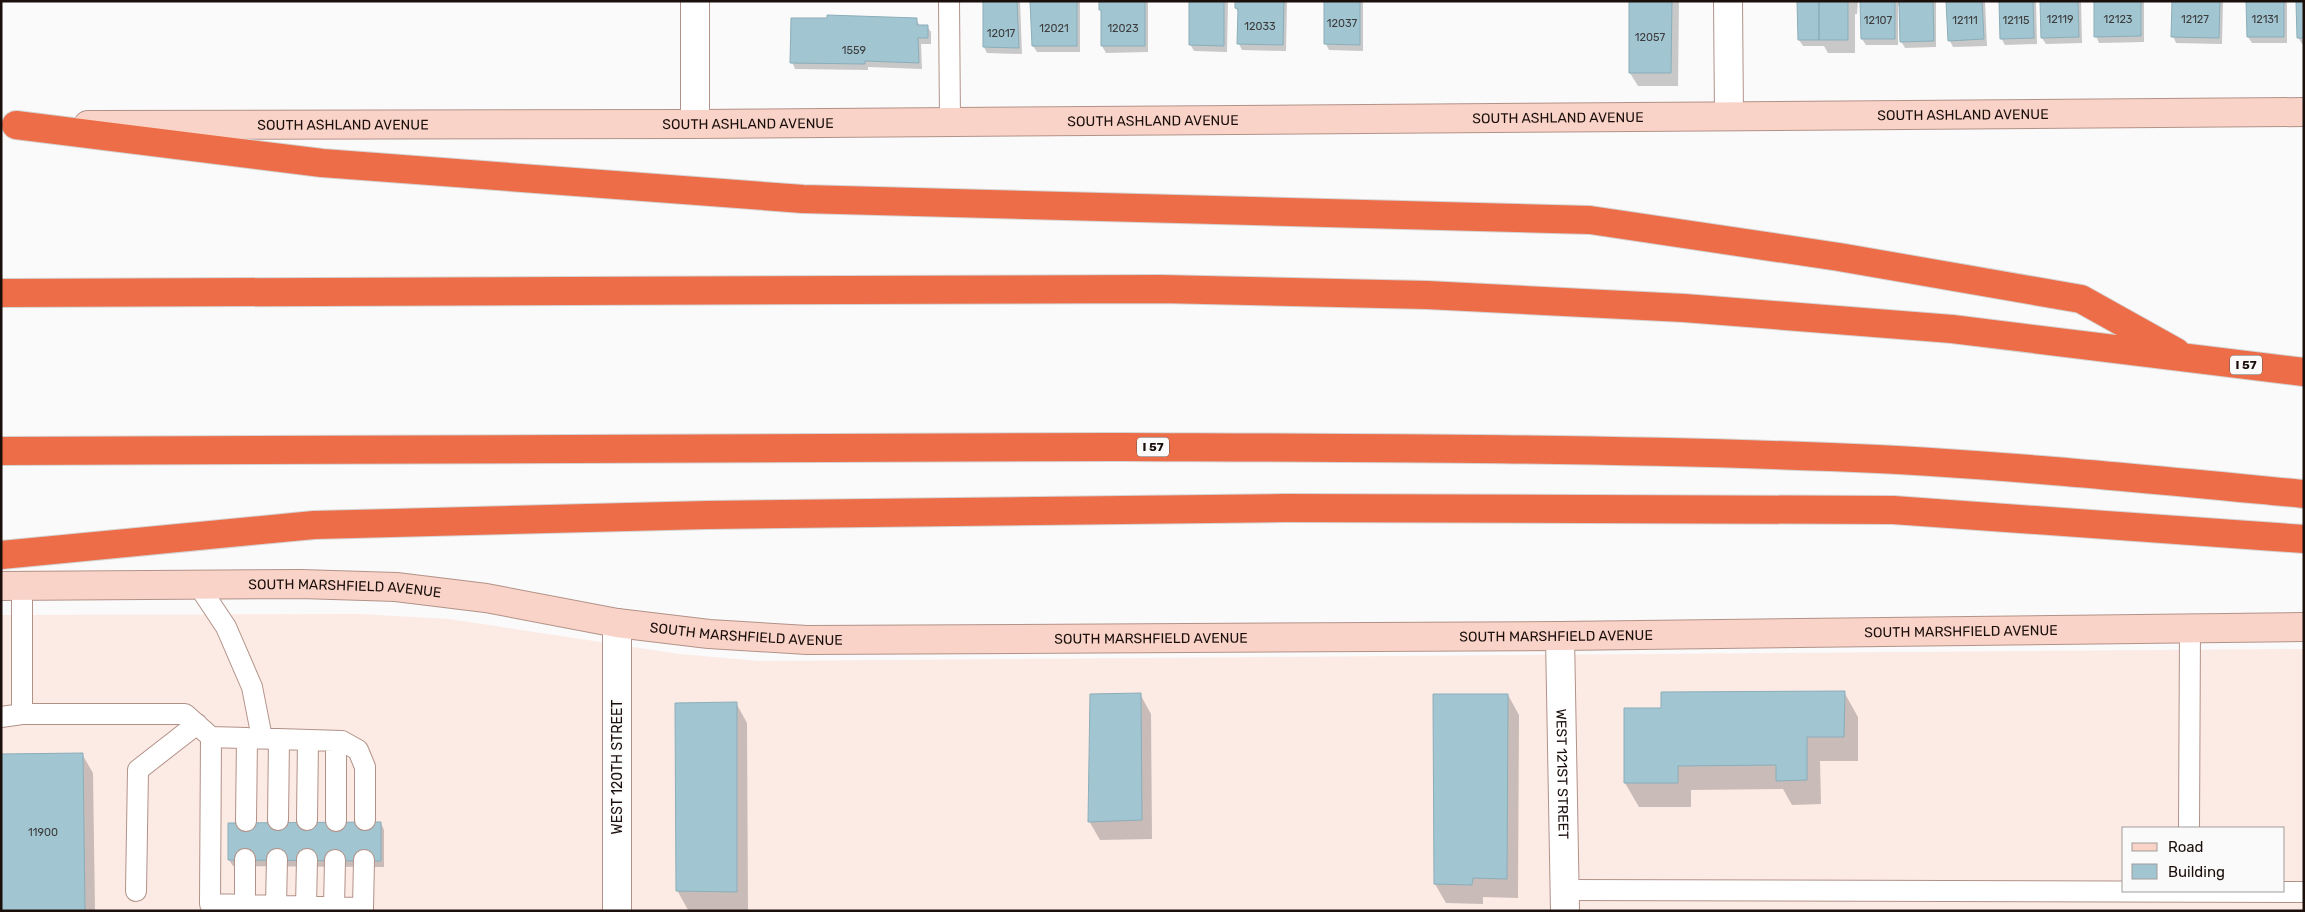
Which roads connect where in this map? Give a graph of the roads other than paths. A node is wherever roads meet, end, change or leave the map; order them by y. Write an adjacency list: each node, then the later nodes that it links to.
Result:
1 (695, 1): 7 (street)
2 (949, 1): 6 (lane)
3 (1728, 1): 5 (street)
4 (2304, 112): 5 (main road, SOUTH ASHLAND AVENUE)
5 (1729, 116): 6 (main road, SOUTH ASHLAND AVENUE)
6 (950, 122): 7 (main road, SOUTH ASHLAND AVENUE)
7 (695, 124): 8 (main road, SOUTH ASHLAND AVENUE)
8 (8, 125): 10 (highway)
9 (1, 293): 10 (highway, I 57)
10 (2188, 358): 11 (highway, I 57)
11 (2304, 372)
12 (1, 451): 13 (highway, I 57)
13 (2304, 494)
14 (2304, 539): 15 (highway)
15 (1, 555)
16 (198, 584): 17 (main road, SOUTH MARSHFIELD AVENUE); 18 (main road, SOUTH MARSHFIELD AVENUE); 25 (lane)
17 (12, 586): 22 (lane)
18 (617, 623): 21 (main road, SOUTH MARSHFIELD AVENUE); 49 (street, WEST 120TH STREET)
19 (2304, 627): 20 (main road, SOUTH MARSHFIELD AVENUE)
20 (2190, 629): 21 (main road, SOUTH MARSHFIELD AVENUE); 33 (lane)
21 (1560, 636): 43 (street, WEST 121ST STREET)
22 (22, 714): 23 (lane); 24 (lane)
23 (1, 717)
24 (204, 730): 25 (lane); 39 (lane); 44 (lane)
25 (263, 738): 26 (lane); 28 (lane); 31 (lane)
26 (308, 740): 27 (lane); 29 (lane)
27 (336, 741): 30 (lane); 32 (lane)
28 (278, 820)
29 (307, 820)
30 (364, 820)
31 (246, 821)
32 (336, 821)
33 (2189, 827)
34 (245, 859): 44 (lane)
35 (277, 859): 45 (lane)
36 (307, 859): 46 (lane)
37 (335, 860): 47 (lane)
38 (364, 860): 48 (lane)
39 (136, 891)
40 (2122, 892): 43 (lane)
41 (2285, 892): 42 (lane)
42 (2304, 892)
43 (1565, 900)
44 (245, 905): 45 (lane)
45 (276, 906): 46 (lane)
46 (306, 907): 47 (lane)
47 (334, 907): 48 (lane)
48 (363, 909)
49 (618, 911)

